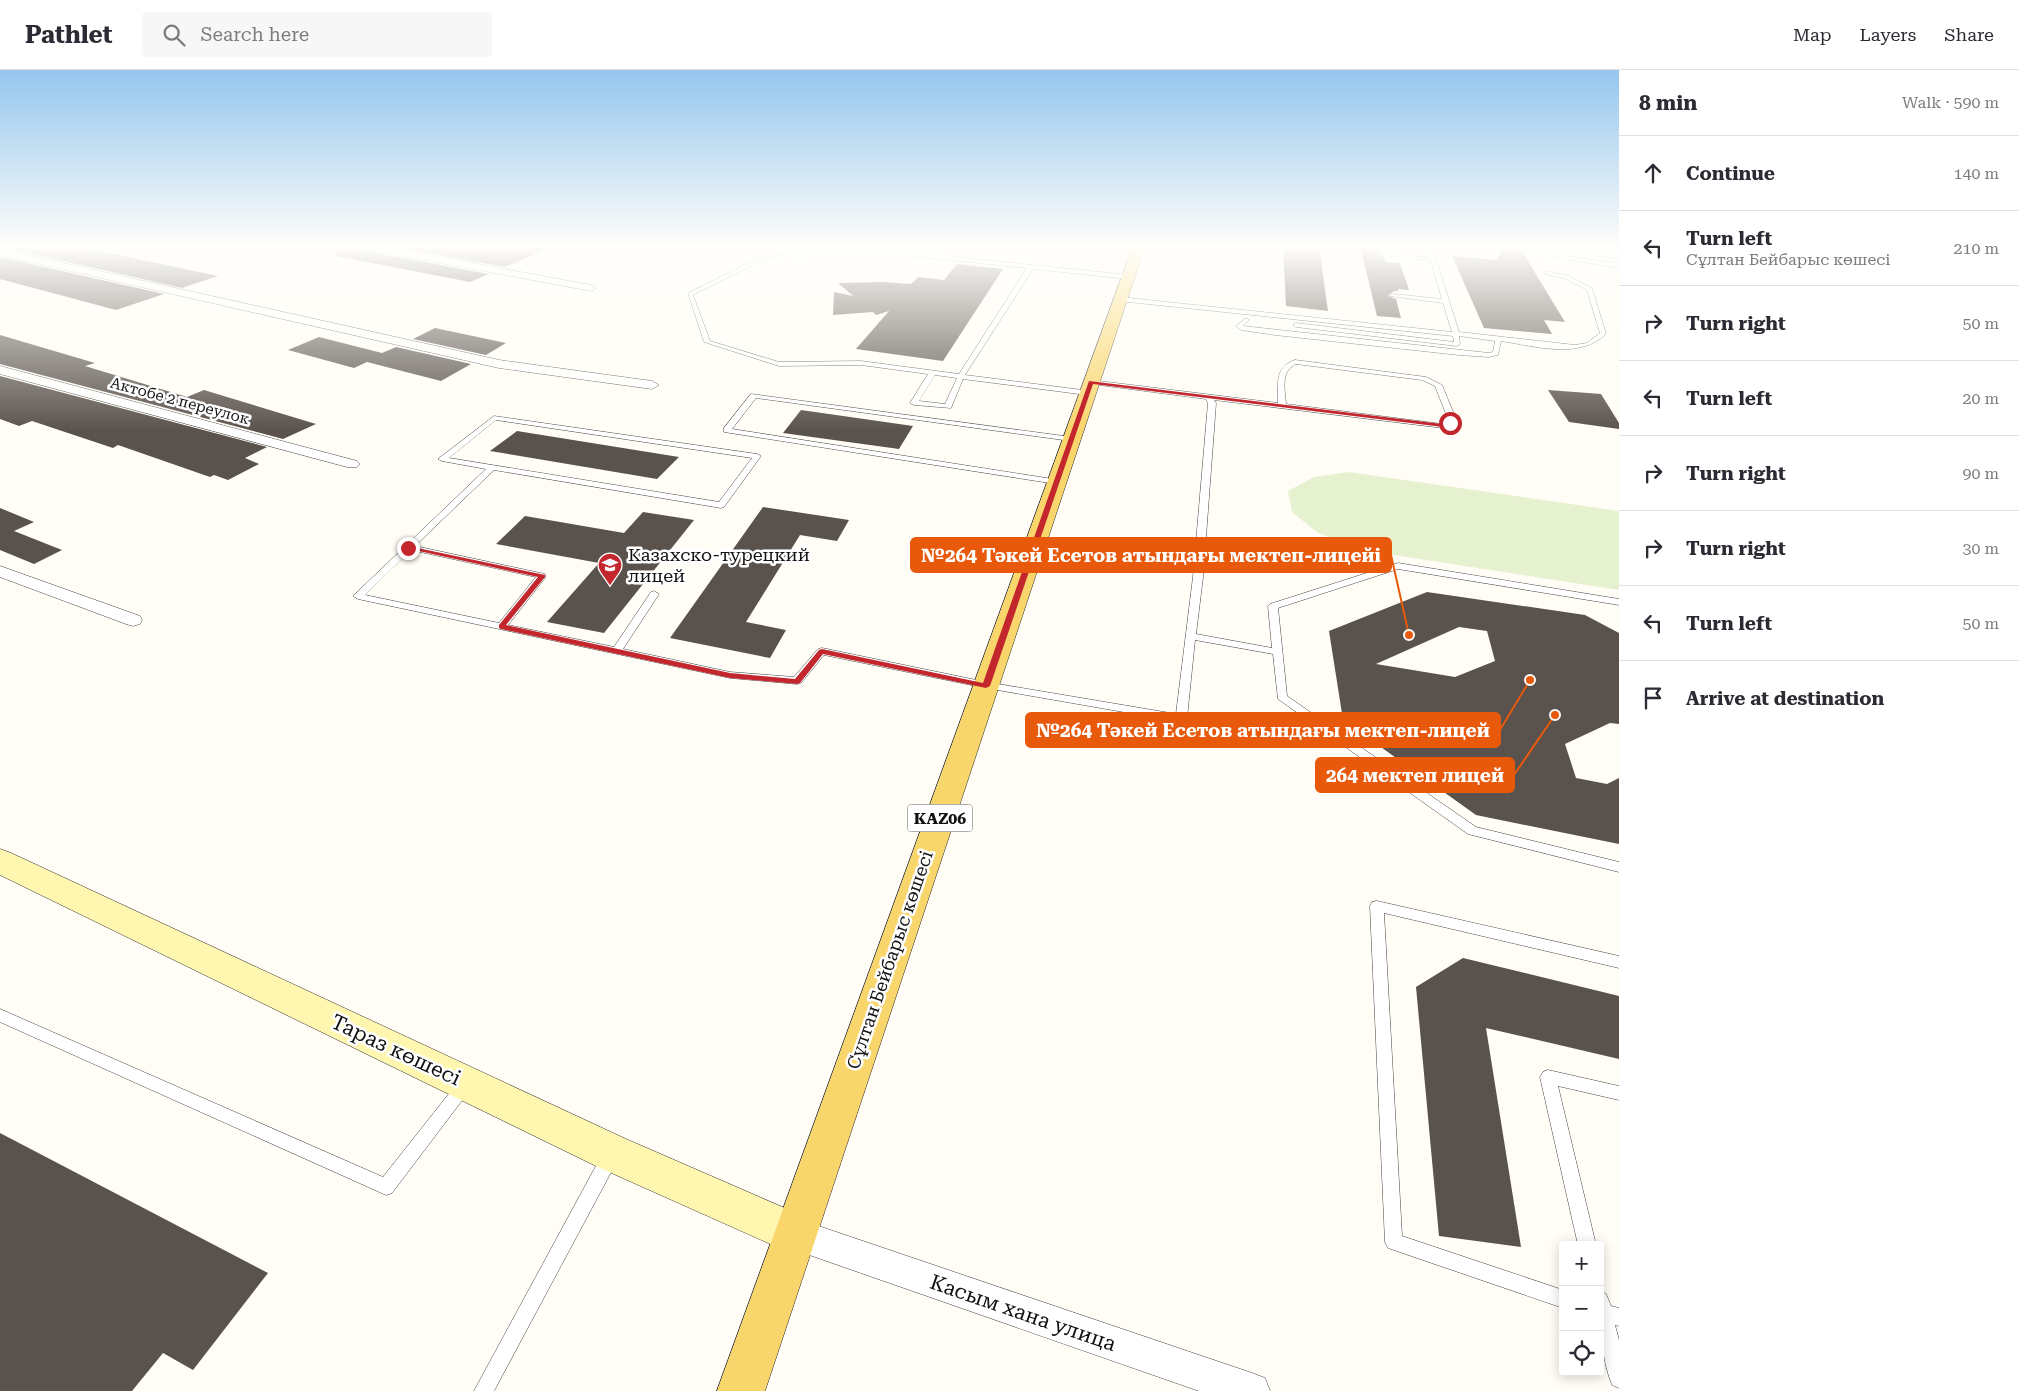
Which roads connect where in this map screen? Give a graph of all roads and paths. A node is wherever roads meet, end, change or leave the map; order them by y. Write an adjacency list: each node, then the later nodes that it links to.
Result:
1 (248, 308): 21 (street)
2 (695, 308): 19 (lane)
3 (1005, 308): 20 (lane)
4 (1116, 308): 22 (main road, Сұлтан Бейбарыс көшесі / KAZ06)
5 (1219, 308): 8 (lane)
6 (1448, 308): 12 (lane)
7 (1596, 308): 13 (lane)
8 (1240, 312): 9 (lane); 12 (lane)
9 (1246, 320): 10 (lane); 17 (lane)
10 (1275, 323)
11 (1284, 324): 14 (lane)
12 (1456, 334): 13 (lane); 14 (lane)
13 (1498, 339): 17 (lane)
14 (1457, 344): 15 (lane)
15 (1465, 345)
16 (1473, 346): 17 (lane)
17 (1497, 348)
18 (0, 370): 26 (street, Актобе 2 переулок)
19 (933, 372): 20 (lane); 20 (lane)
20 (962, 376): 22 (lane)
21 (652, 385)
22 (1089, 388): 23 (lane); 25 (main road, Сұлтан Бейбарыс көшесі / KAZ06)
23 (1209, 397): 24 (lane); 35 (lane)
24 (1282, 405): 24 (lane)
25 (1071, 439): 28 (main road, Сұлтан Бейбарыс көшесі / KAZ06); 28 (lane)
26 (352, 464)
27 (491, 468): 27 (lane); 29 (lane)
28 (1056, 482): 38 (main road, Сұлтан Бейбарыс көшесі / KAZ06)
29 (408, 548): 34 (lane); 34 (lane)
30 (0, 571): 33 (street)
31 (654, 594): 36 (lane)
32 (1619, 602): 37 (lane)
33 (133, 620)
34 (501, 627): 36 (lane)
35 (1191, 636): 37 (lane); 38 (lane)
36 (617, 651): 38 (lane)
37 (1278, 652): 40 (lane)
38 (986, 686): 46 (main road, Сұлтан Бейбарыс көшесі / KAZ06)
39 (0, 861): 43 (street, Тараз көшесі)
40 (1619, 867)
41 (1619, 962): 48 (lane)
42 (0, 1015): 43 (lane)
43 (466, 1083): 45 (street, Тараз көшесі)
44 (1619, 1093): 47 (lane)
45 (612, 1153): 46 (street, Тараз көшесі); 51 (lane)
46 (795, 1234): 52 (main road, Сұлтан Бейбарыс көшесі / KAZ06); 53 (street, Касым хана улица)
47 (1586, 1241)
48 (1559, 1298)
49 (1606, 1310): 50 (lane)
50 (1619, 1378)
51 (484, 1391)
52 (741, 1391)
53 (1252, 1391)

